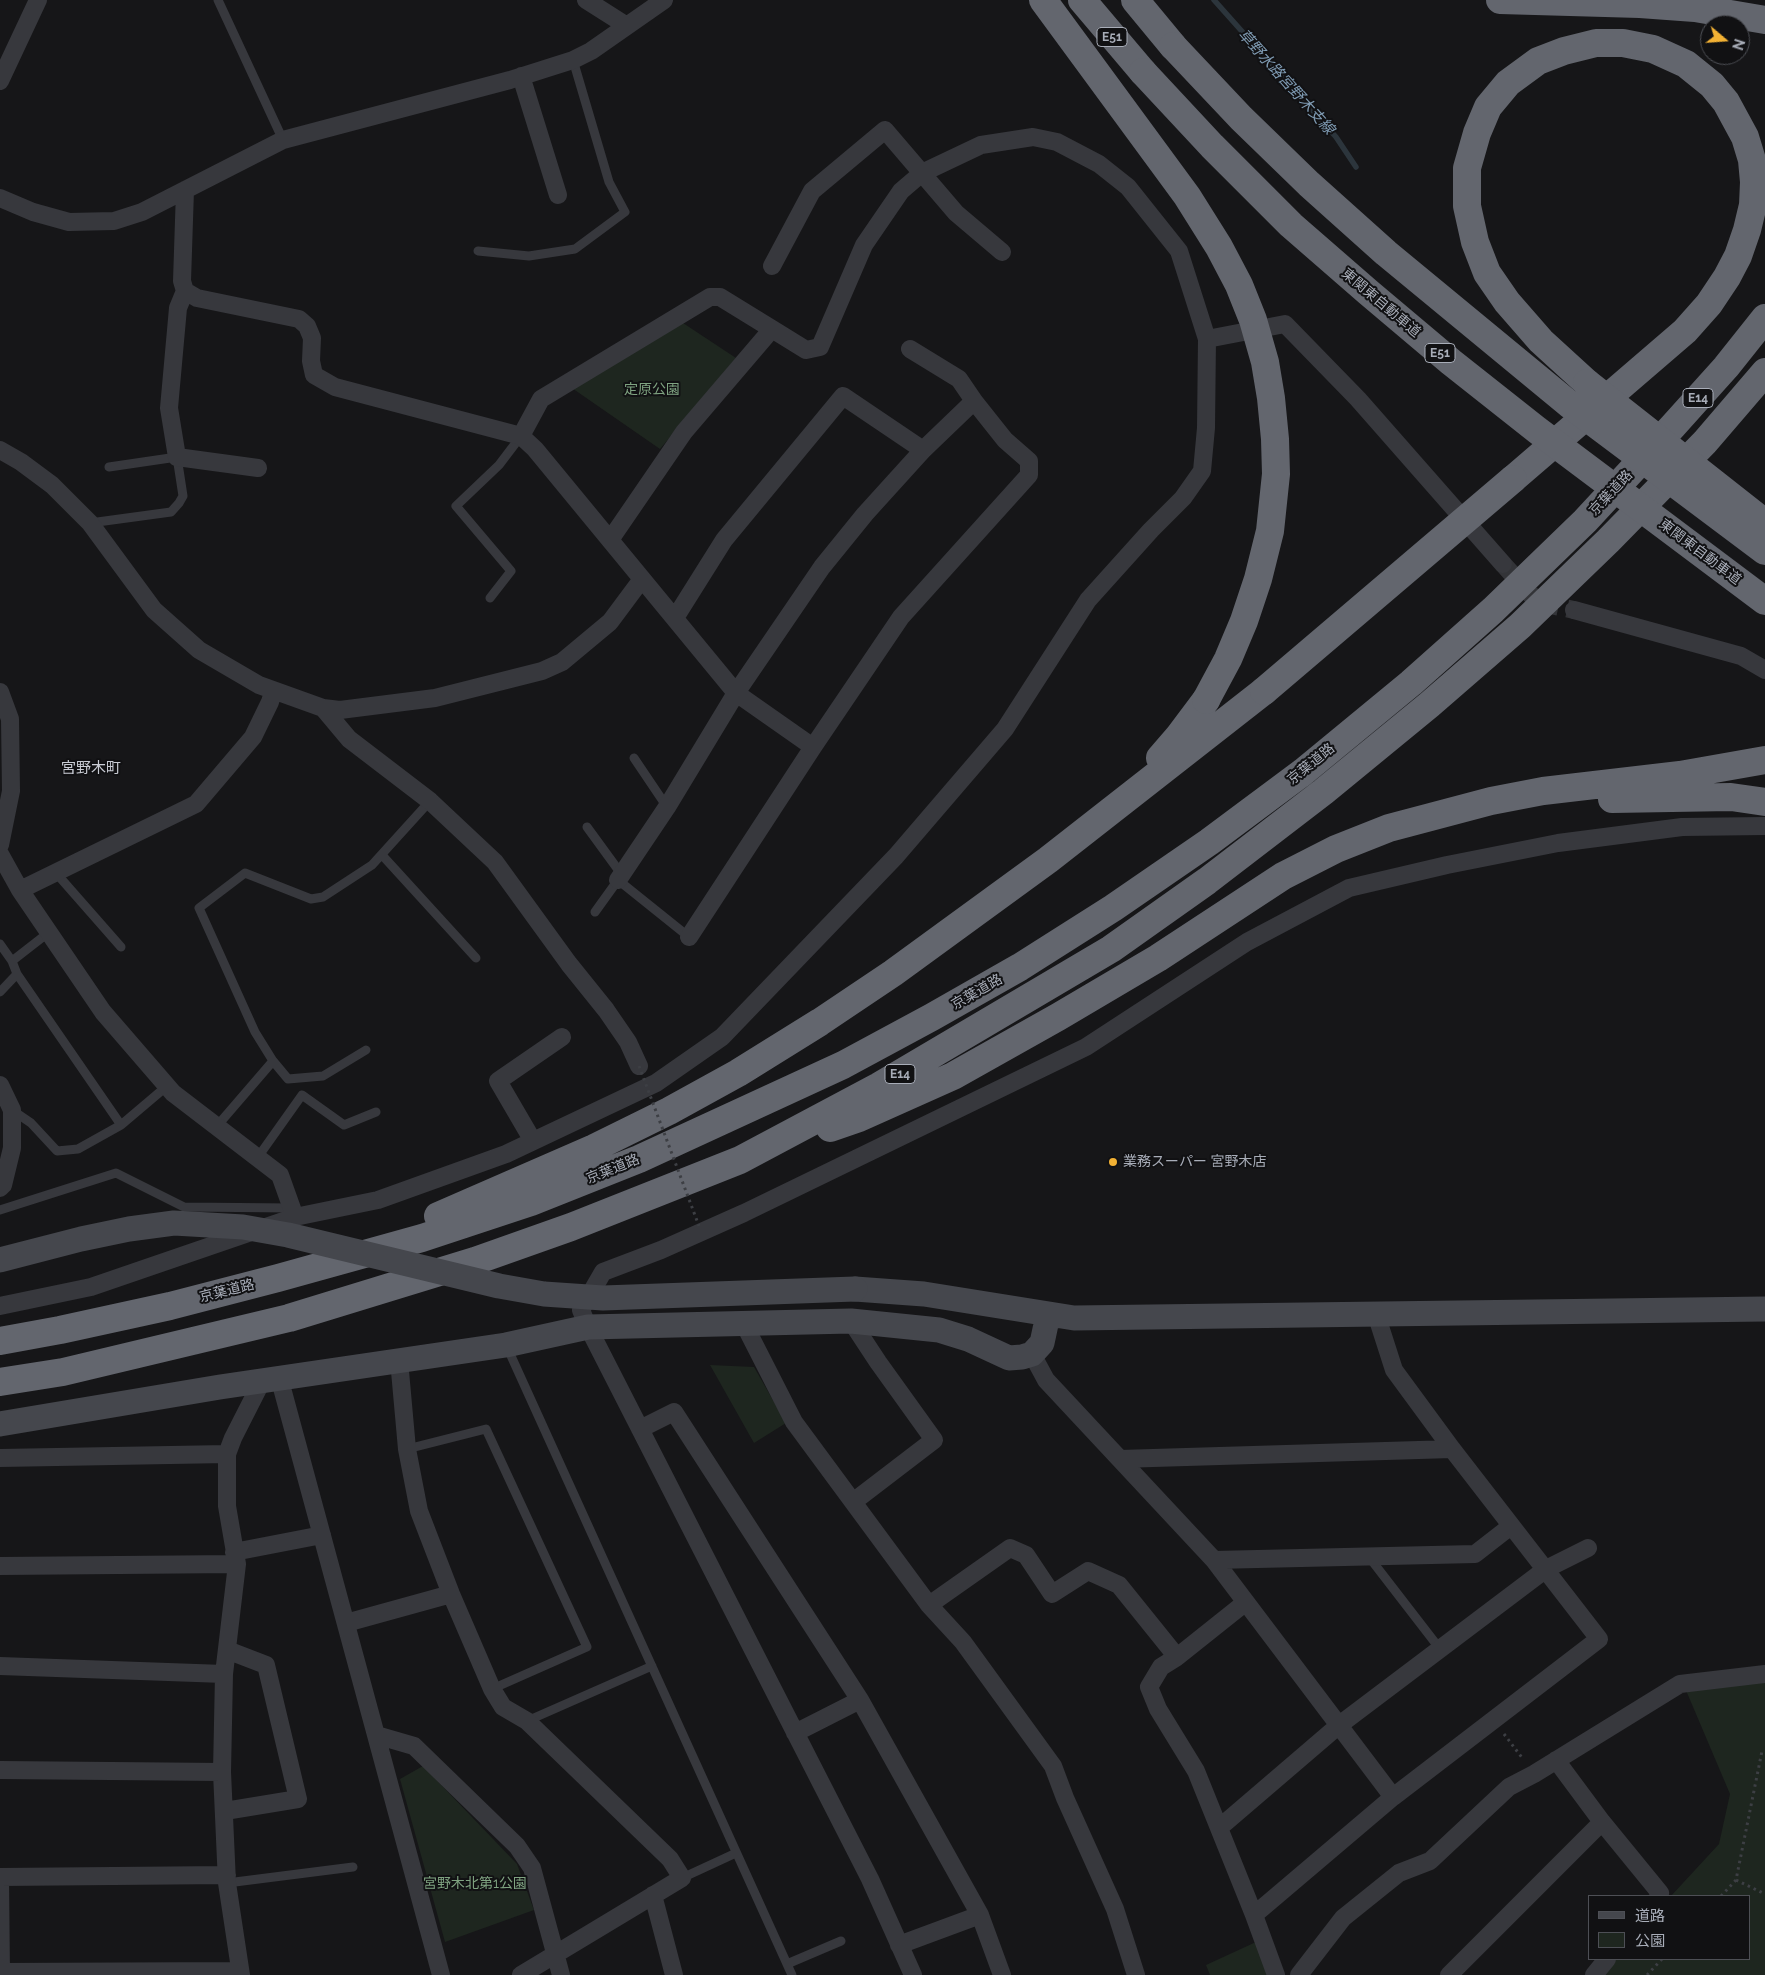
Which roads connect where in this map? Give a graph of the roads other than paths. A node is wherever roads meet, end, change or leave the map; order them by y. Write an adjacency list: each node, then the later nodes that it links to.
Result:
1 (38, 0): 13 (street)
2 (218, 0): 14 (lane)
3 (586, 0): 10 (street)
4 (664, 0): 10 (street)
5 (1043, 0): 64 (highway, bridge)
6 (1082, 0): 42 (highway, 東関東自動車道 / E51, bridge)
7 (1135, 0): 38 (highway, bridge)
8 (1500, 0): 9 (highway)
9 (1765, 20)
10 (627, 26): 11 (street)
11 (573, 60): 12 (street); 19 (lane)
12 (521, 76): 14 (street); 17 (street)
13 (0, 81)
14 (283, 140): 16 (street)
15 (922, 173): 20 (street); 21 (street); 24 (street); 25 (street)
16 (185, 190): 18 (street); 22 (street)
17 (558, 195)
18 (0, 198)
19 (478, 251)
20 (1002, 252)
21 (772, 266)
22 (185, 291): 29 (street); 32 (street)
23 (1765, 318): 94 (highway, 京葉道路 / E14)
24 (772, 329): 29 (street); 37 (street)
25 (1207, 339): 39 (street); 87 (street)
26 (910, 349): 28 (street)
27 (1765, 372): 89 (highway, E14)
28 (974, 400): 31 (street); 51 (street)
29 (521, 436): 37 (street); 41 (lane)
30 (0, 450): 35 (street)
31 (923, 450): 44 (street); 48 (street)
32 (177, 457): 33 (lane); 34 (street); 35 (lane)
33 (109, 467)
34 (258, 468)
35 (90, 523): 47 (street)
36 (1765, 523): 64 (highway, bridge)
37 (610, 540): 40 (street)
38 (1765, 551)
39 (1503, 564)
40 (642, 579): 44 (street); 49 (street)
41 (490, 598)
42 (1765, 601)
43 (1574, 610): 45 (street)
44 (675, 618): 48 (street)
45 (1765, 670)
46 (0, 692): 50 (street)
47 (272, 692): 49 (street); 65 (street)
48 (736, 693): 51 (street); 56 (street)
49 (323, 708): 54 (street)
50 (5, 720): 59 (street)
51 (813, 747): 70 (street)
52 (634, 758): 56 (lane)
53 (1765, 760): 61 (highway)
54 (430, 801): 63 (lane); 80 (street)
55 (1765, 802): 61 (highway)
56 (667, 807): 66 (street)
57 (1765, 826): 101 (street)
58 (587, 827): 66 (lane)
59 (0, 836): 60 (street)
60 (0, 846)
61 (1336, 849): 89 (highway)
62 (0, 854): 67 (street)
63 (382, 855): 73 (lane); 79 (lane)
64 (1048, 860): 94 (highway)
65 (56, 873): 67 (street); 72 (lane)
66 (620, 878): 68 (lane); 70 (lane)
67 (20, 890): 69 (street)
68 (595, 912)
69 (48, 933): 74 (lane); 82 (street)
70 (689, 937)
71 (0, 944): 74 (lane)
72 (121, 946)
73 (476, 958)
74 (12, 961): 75 (lane)
75 (18, 974): 76 (lane); 85 (lane)
76 (0, 992)
77 (562, 1037): 87 (street)
78 (366, 1050): 79 (lane)
79 (273, 1061): 86 (lane)
80 (639, 1066)
81 (0, 1085): 83 (street)
82 (167, 1086): 85 (lane); 86 (street)
83 (12, 1110): 85 (lane); 90 (street)
84 (376, 1112): 88 (lane)
85 (121, 1125)
86 (217, 1126): 88 (street)
87 (533, 1141): 92 (street)
88 (258, 1157): 92 (street)
89 (740, 1160): 107 (highway, E14)
90 (0, 1188)
91 (0, 1210): 92 (lane)
92 (294, 1213): 95 (street)
93 (0, 1260): 98 (street, bridge)
94 (278, 1278): 102 (highway, 京葉道路 / E14)
95 (0, 1306)
96 (1765, 1309): 97 (street)
97 (1376, 1314): 98 (street); 111 (street)
98 (1048, 1315): 104 (street)
99 (851, 1321): 100 (street); 104 (street); 115 (street)
100 (744, 1322): 101 (street); 115 (street)
101 (588, 1327): 103 (street); 109 (street)
102 (0, 1341)
103 (506, 1345): 105 (street); 132 (lane)
104 (1032, 1354): 114 (street)
105 (399, 1360): 106 (street); 110 (street)
106 (271, 1379): 108 (street); 112 (street); 117 (street)
107 (0, 1382)
108 (0, 1424)
109 (640, 1429): 136 (street); 139 (street)
110 (407, 1449): 124 (street); 135 (lane)
111 (1452, 1449): 114 (street); 116 (street)
112 (227, 1454): 113 (street); 120 (street)
113 (0, 1458)
114 (1120, 1459): 121 (street)
115 (853, 1502): 126 (street)
116 (1511, 1526): 119 (street); 123 (street)
117 (322, 1535): 120 (street); 127 (street)
118 (1588, 1548): 123 (street)
119 (1369, 1556): 121 (street); 128 (lane)
120 (235, 1558): 122 (street); 129 (street)
121 (1214, 1560): 125 (street)
122 (0, 1566)
123 (1546, 1569): 128 (street); 144 (street)
124 (451, 1594): 127 (street); 135 (street)
125 (1246, 1602): 130 (street); 138 (street)
126 (929, 1605): 130 (street); 171 (street)
127 (346, 1623): 140 (street)
128 (1440, 1649): 138 (street)
129 (227, 1650): 133 (street); 145 (street)
130 (1177, 1657): 147 (street)
131 (0, 1666): 133 (street)
132 (652, 1666): 137 (lane); 148 (lane)
133 (224, 1674): 143 (street)
134 (1765, 1674): 141 (street)
135 (492, 1689): 137 (street)
136 (860, 1700): 139 (street); 155 (street)
137 (527, 1721): 151 (street)
138 (1338, 1726): 144 (street); 147 (street)
139 (795, 1733): 158 (street)
140 (376, 1735): 159 (street); 164 (street)
141 (1556, 1760): 146 (street); 173 (street)
142 (0, 1770): 143 (street)
143 (222, 1772): 145 (street)
144 (1393, 1796): 156 (street)
145 (225, 1811): 152 (street)
146 (1602, 1822): 153 (street); 174 (street)
147 (1219, 1828): 156 (street)
148 (736, 1853): 151 (lane); 161 (lane)
149 (353, 1867): 152 (lane)
150 (0, 1877): 152 (street); 162 (street)
151 (682, 1878): 154 (street)
152 (227, 1879): 163 (street)
153 (1659, 1895)
154 (652, 1896): 159 (street); 167 (street)
155 (980, 1915): 158 (street); 170 (street)
156 (1254, 1915): 172 (street)
157 (841, 1941): 161 (lane)
158 (899, 1945): 169 (street)
159 (555, 1955): 165 (street); 166 (street)
160 (1606, 1960): 175 (street)
161 (788, 1964): 168 (lane)
162 (1, 1973): 163 (street)
163 (240, 1973)
164 (441, 1975)
165 (522, 1975)
166 (560, 1975)
167 (674, 1975)
168 (792, 1975)
169 (913, 1975)
170 (1002, 1975)
171 (1136, 1975)
172 (1276, 1975)
173 (1299, 1975)
174 (1448, 1975)
175 (1594, 1975)

